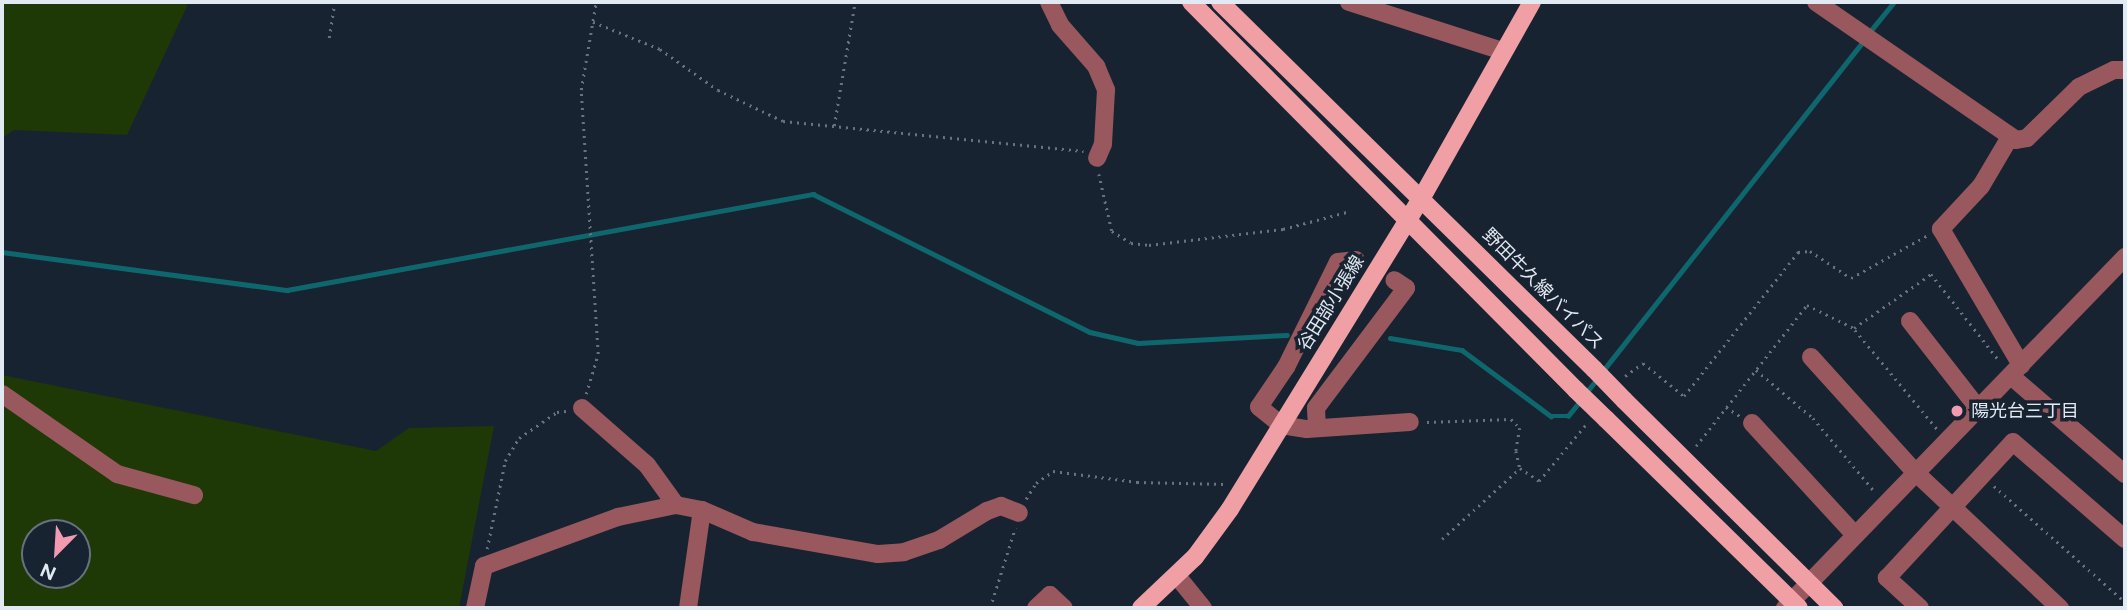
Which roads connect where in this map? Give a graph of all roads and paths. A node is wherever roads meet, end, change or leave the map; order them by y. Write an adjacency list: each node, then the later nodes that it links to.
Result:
1 (335, 2): 11 (path)
2 (596, 2): 10 (path)
3 (855, 2): 14 (path)
4 (1049, 2): 16 (street)
5 (1191, 2): 19 (main road)
6 (1220, 2): 17 (main road, 野田牛久線バイパス)
7 (1349, 2): 12 (street)
8 (1532, 2): 12 (main road, 谷田部小張線)
9 (1816, 2): 15 (street)
10 (593, 22): 14 (path); 31 (path)
11 (329, 38)
12 (1503, 51): 17 (main road, 谷田部小張線)
13 (2125, 70): 15 (street)
14 (834, 127): 16 (path)
15 (2010, 137): 20 (street)
16 (1097, 158): 18 (path)
17 (1420, 199): 19 (main road, 谷田部小張線); 56 (main road, 野田牛久線バイパス, bridge)
18 (1347, 212)
19 (1406, 222): 33 (main road, bridge); 36 (main road, 谷田部小張線)
20 (1941, 229): 28 (street); 29 (path)
21 (2125, 257): 28 (street)
22 (1356, 260): 36 (street)
23 (1394, 280): 37 (street)
24 (1910, 321): 32 (street)
25 (1854, 328): 27 (path); 28 (path); 38 (path)
26 (1811, 357): 41 (street)
27 (1755, 370): 39 (path); 46 (path)
28 (2016, 371): 32 (street); 42 (street)
29 (1624, 378)
30 (2, 394): 45 (street)
31 (582, 408): 47 (street); 54 (path)
32 (1978, 408): 38 (street)
33 (1598, 419): 40 (path); 58 (main road)
34 (1410, 422): 37 (street); 40 (path)
35 (1752, 423): 51 (street)
36 (1281, 425): 37 (street); 44 (main road, 谷田部小張線)
37 (1317, 428)
38 (1947, 440): 41 (street)
39 (1695, 447)
40 (1520, 468): 52 (path)
41 (1915, 472): 46 (street); 48 (street)
42 (2125, 474)
43 (1983, 476): 48 (street); 53 (street); 57 (path)
44 (1245, 482): 50 (path); 55 (main road, 谷田部小張線)
45 (194, 495)
46 (1885, 502): 51 (street)
47 (676, 505): 49 (street); 54 (street)
48 (1954, 508): 68 (street); 69 (street)
49 (702, 510): 50 (street); 60 (street)
50 (1018, 513): 61 (path)
51 (1854, 534): 56 (street)
52 (1442, 539)
53 (2125, 539)
54 (484, 566): 59 (street)
55 (1177, 576): 64 (main road, 谷田部小張線); 65 (street)
56 (1807, 581): 58 (street); 67 (main road, 野田牛久線バイパス)
57 (2125, 602)
58 (1791, 605): 66 (street)
59 (475, 608)
60 (688, 608)
61 (990, 608)
62 (1036, 608): 63 (street)
63 (1064, 608)
64 (1141, 608)
65 (1203, 608)
66 (1768, 608)
67 (1834, 608)
68 (1920, 608)
69 (2060, 608)

